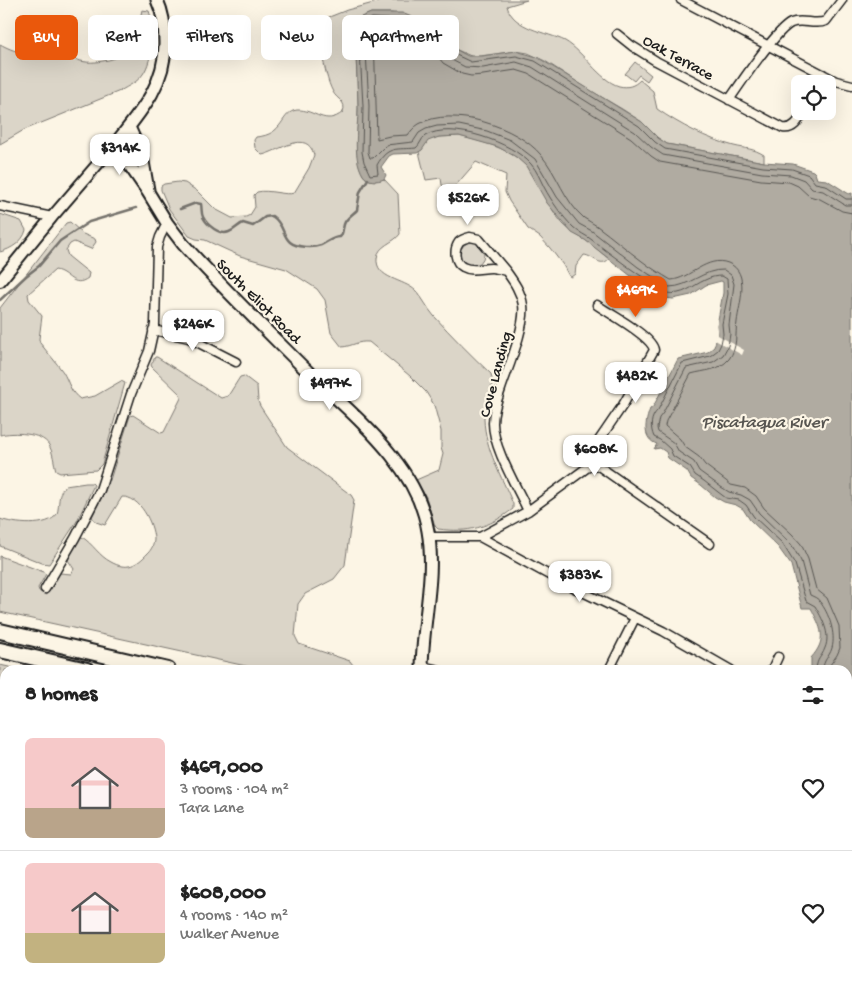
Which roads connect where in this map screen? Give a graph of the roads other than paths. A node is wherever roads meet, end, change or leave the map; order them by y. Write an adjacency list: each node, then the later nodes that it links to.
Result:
1 (156, 0): 10 (main road)
2 (681, 0): 5 (street)
3 (842, 0): 5 (street)
4 (617, 34): 8 (street, Oak Terrace)
5 (769, 47): 6 (street); 8 (street)
6 (823, 74): 7 (street)
7 (852, 85)
8 (729, 100): 9 (street, Oak Terrace)
9 (798, 120)
10 (129, 127): 11 (main road); 12 (main road)
11 (115, 144): 12 (main road, South Eliot Road); 14 (street)
12 (148, 192): 15 (main road, South Eliot Road)
13 (0, 206): 14 (street)
14 (52, 217): 17 (street)
15 (167, 223): 19 (street); 23 (main road, South Eliot Road)
16 (506, 271): 16 (street, Cove Landing); 22 (street, Cove Landing)
17 (0, 281)
18 (597, 305): 21 (street)
19 (154, 330): 20 (street); 26 (street)
20 (236, 362)
21 (592, 464): 22 (street); 25 (street)
22 (528, 511): 24 (street)
23 (429, 537): 24 (street); 33 (main road, South Eliot Road)
24 (480, 537): 27 (street)
25 (710, 544)
26 (45, 589)
27 (635, 618): 34 (street); 35 (street)
28 (0, 631): 32 (highway)
29 (0, 650): 31 (highway)
30 (778, 657): 36 (street)
31 (65, 665)
32 (146, 665)
33 (422, 665)
34 (612, 665)
35 (722, 665)
36 (774, 665)

